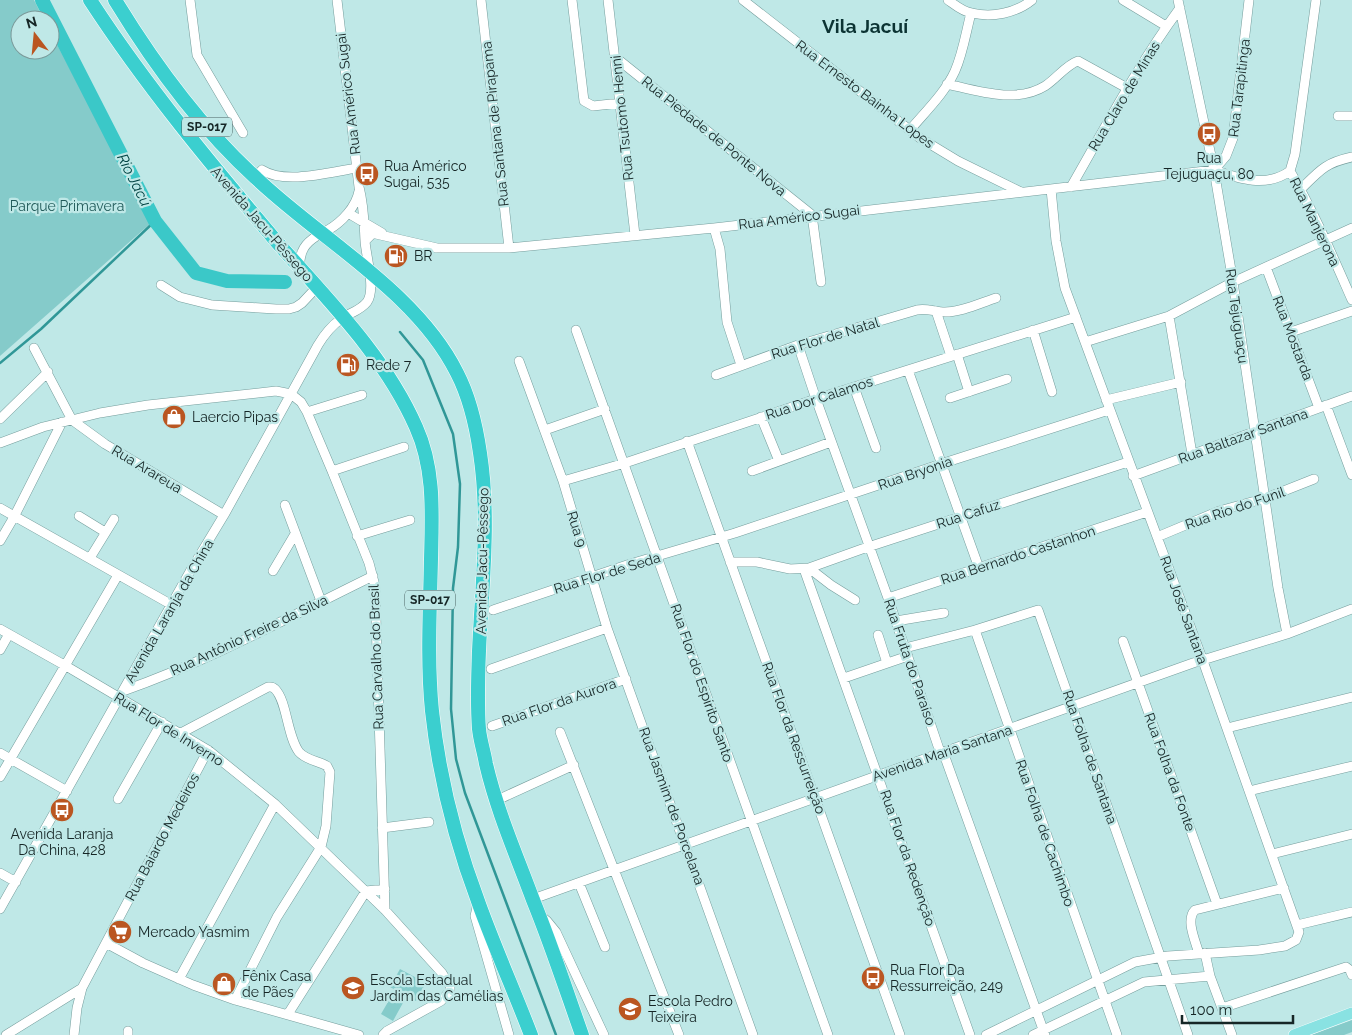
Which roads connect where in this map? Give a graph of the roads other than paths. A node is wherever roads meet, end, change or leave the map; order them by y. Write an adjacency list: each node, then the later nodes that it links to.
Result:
1 (90, 0): 48 (highway, Avenida Jacu-Pêssego / SP-017)
2 (115, 0): 31 (highway, Avenida Jacu-Pêssego / SP-017)
3 (190, 0): 26 (street)
4 (337, 0): 28 (street, Rua Américo Sugai)
5 (480, 0): 47 (street, Rua Santana de Pirapama)
6 (572, 0): 22 (street)
7 (608, 0): 19 (street, Rua Tsutomo Henni)
8 (743, 0): 25 (street, Rua Ernesto Bainha Lopes)
9 (948, 0): 14 (street)
10 (1032, 0): 16 (street)
11 (1123, 0): 18 (street)
12 (1250, 0): 29 (street, Rua Tarapitinga)
13 (1316, 0): 30 (street)
14 (960, 4): 17 (street)
15 (1179, 4): 18 (street, Rua Claro de Minas); 29 (street, Rua Tejuguaçu)
16 (1018, 5): 17 (street)
17 (971, 13): 20 (street)
18 (1166, 26): 21 (street, Rua Claro de Minas)
19 (615, 57): 22 (street, Rua Tsutomo Henni); 38 (street, Rua Piedade de Ponte Nova)
20 (947, 84): 21 (street); 25 (street)
21 (1127, 88): 33 (street, Rua Claro de Minas)
22 (620, 103): 44 (street, Rua Tsutomo Henni)
23 (1338, 116): 24 (street)
24 (1352, 116)
25 (910, 130): 36 (street, Rua Ernesto Bainha Lopes)
26 (243, 133)
27 (1352, 156): 35 (street)
28 (357, 168): 31 (street); 32 (street, Rua Américo Sugai)
29 (1214, 170): 30 (street); 33 (street, Rua Américo Sugai); 52 (street, Rua Tejuguaçu)
30 (1290, 171): 35 (street, Rua Manjerona)
31 (255, 178): 42 (highway, Avenida Jacu-Pêssego / SP-017)
32 (359, 187): 37 (street, Rua Américo Sugai); 39 (street, Rua Américo Sugai)
33 (1071, 187): 34 (street, Rua Américo Sugai)
34 (1051, 189): 36 (street, Rua Américo Sugai); 60 (street, Rua José Santana)
35 (1301, 189): 45 (street, Rua Manjerona)
36 (1021, 192): 38 (street, Rua Américo Sugai)
37 (348, 213): 39 (street, Rua Américo Sugai); 42 (street, Rua Américo Sugai)
38 (812, 215): 40 (street, Rua Américo Sugai); 51 (street)
39 (365, 223): 43 (street, Rua Américo Sugai); 46 (street, Rua Américo Sugai)
40 (714, 228): 44 (street, Rua Américo Sugai); 70 (street)
41 (1352, 228): 45 (street)
42 (322, 232): 48 (street, Rua Américo Sugai); 50 (highway, Avenida Jacu-Pêssego / SP-017)
43 (384, 235): 46 (street); 47 (street, Rua Américo Sugai)
44 (635, 235): 47 (street, Rua Américo Sugai)
45 (1325, 240): 49 (street); 56 (street, Rua Manjerona)
46 (365, 241): 50 (street, Rua Américo Sugai)
47 (509, 248)
48 (299, 267): 54 (highway, Avenida Jacu-Pêssego / SP-017)
49 (1266, 267): 52 (street); 64 (street, Rua Mostarda)
50 (369, 271): 61 (street, Rua Américo Sugai); 183 (highway, Avenida Jacu-Pêssego / SP-017)
51 (821, 282)
52 (1232, 282): 59 (street); 93 (street, Rua Tejuguaçu)
53 (161, 285): 54 (street)
54 (317, 287): 61 (highway, Avenida Jacu-Pêssego / SP-017)
55 (996, 298): 58 (street, Rua Flor de Natal)
56 (1352, 300)
57 (1352, 310): 64 (street)
58 (936, 311): 66 (street, Rua Flor de Natal); 68 (street)
59 (1169, 316): 65 (street); 75 (street)
60 (1076, 317): 63 (street, Rua Dor Calamos); 65 (street, Rua José Santana)
61 (342, 318): 79 (street, Avenida Laranja da China); 200 (highway, Avenida Jacu-Pêssego / SP-017)
62 (576, 330): 86 (street, Rua Flor do Espírito Santo)
63 (1033, 330): 68 (street, Rua Dor Calamos); 78 (street)
64 (1291, 332): 85 (street, Rua Mostarda)
65 (1085, 342): 84 (street, Rua José Santana)
66 (798, 345): 70 (street, Rua Flor de Natal); 83 (street, Rua Fruta do Paraíso)
67 (34, 348): 72 (street)
68 (954, 355): 71 (street, Rua Dor Calamos); 77 (street)
69 (519, 361): 92 (street)
70 (741, 365): 73 (street, Rua Flor de Natal)
71 (908, 370): 76 (street, Rua Dor Calamos); 103 (street)
72 (48, 372): 90 (street); 91 (street)
73 (716, 375)
74 (1007, 379): 77 (street)
75 (1181, 382): 84 (street); 99 (street)
76 (854, 387): 83 (street, Rua Dor Calamos); 98 (street)
77 (970, 392): 82 (street)
78 (1052, 392)
79 (291, 394): 88 (street, Rua Carvalho do Brasil); 91 (street); 116 (street, Avenida Laranja da China)
80 (362, 394): 88 (street)
81 (1352, 396): 85 (street, Rua Baltazar Santana)
82 (950, 398)
83 (816, 399): 89 (street, Rua Dor Calamos); 95 (street, Rua Fruta do Paraíso)
84 (1106, 400): 87 (street, Rua José Santana)
85 (1323, 407): 93 (street, Rua Baltazar Santana); 104 (street, Rua Mostarda)
86 (605, 409): 92 (street); 102 (street, Rua Flor do Espírito Santo)
87 (1109, 410): 101 (street, Rua José Santana); 103 (street, Rua Bryonia)
88 (306, 412): 105 (street, Rua Carvalho do Brasil)
89 (762, 417): 94 (street, Rua Dor Calamos); 100 (street)
90 (0, 419)
91 (67, 421): 96 (street); 116 (street, Rua Arareua); 119 (street)
92 (545, 430): 110 (street)
93 (1255, 430): 99 (street, Rua Baltazar Santana); 112 (street, Rua Tejuguaçu)
94 (688, 441): 102 (street, Rua Dor Calamos); 125 (street, Rua Flor da Ressurreição)
95 (831, 442): 100 (street); 111 (street, Rua Fruta do Paraíso)
96 (0, 443)
97 (404, 448): 105 (street)
98 (876, 448)
99 (1192, 454): 108 (street, Rua Baltazar Santana)
100 (779, 461): 106 (street)
101 (1128, 462): 108 (street, Rua José Santana); 118 (street, Rua Cafuz)
102 (625, 463): 110 (street, Rua Dor Calamos); 129 (street, Rua Flor do Espírito Santo)
103 (941, 464): 111 (street, Rua Bryonia); 118 (street)
104 (1350, 465): 107 (street, Rua Mostarda)
105 (332, 471): 124 (street, Rua Carvalho do Brasil)
106 (752, 471)
107 (1352, 475)
108 (1134, 476): 115 (street, Rua José Santana)
109 (1314, 479): 112 (street, Rua Rio do Funil)
110 (563, 481): 137 (street, Rua 9)
111 (850, 495): 125 (street, Rua Bryonia); 128 (street, Rua Fruta do Paraíso)
112 (1266, 498): 126 (street, Rua Rio do Funil); 150 (street, Rua Tejuguaçu)
113 (285, 505): 123 (street)
114 (0, 508): 119 (street)
115 (1147, 512): 126 (street, Rua José Santana); 133 (street, Rua Bernardo Castanhon)
116 (224, 515): 141 (street, Avenida Laranja da China)
117 (79, 516): 122 (street)
118 (960, 516): 128 (street, Rua Cafuz); 133 (street)
119 (14, 517): 127 (street); 130 (street)
120 (114, 518): 122 (street)
121 (410, 520): 124 (street)
122 (105, 532): 130 (street)
123 (295, 534): 134 (street); 140 (street)
124 (357, 536): 136 (street, Rua Carvalho do Brasil)
125 (721, 537): 129 (street, Rua Flor de Seda); 131 (street, Rua Flor da Ressurreição)
126 (1157, 537): 155 (street, Rua José Santana)
127 (0, 540)
128 (869, 546): 132 (street, Rua Cafuz); 138 (street, Rua Fruta do Paraíso)
129 (657, 557): 137 (street, Rua Flor de Seda); 186 (street, Rua Flor do Espírito Santo)
130 (90, 558): 135 (street)
131 (730, 562): 132 (street); 181 (street, Rua Flor da Ressurreição)
132 (806, 568): 139 (street); 159 (street, Rua Flor da Redenção)
133 (979, 568): 138 (street, Rua Bernardo Castanhon)
134 (273, 571)
135 (118, 575): 141 (street); 157 (street)
136 (373, 576): 140 (street, Rua Antônio Freire da Silva); 187 (street, Rua Carvalho do Brasil)
137 (591, 577): 143 (street, Rua Flor de Seda); 146 (street, Rua Jasmim de Porcelana)
138 (888, 598): 145 (street, Rua Fruta do Paraíso)
139 (855, 600)
140 (321, 602): 162 (street, Rua Antônio Freire da Silva)
141 (172, 605): 162 (street, Avenida Laranja da China)
142 (1352, 609): 150 (street, Avenida Maria Santana)
143 (493, 610)
144 (944, 613): 145 (street)
145 (896, 621): 154 (street, Rua Fruta do Paraíso)
146 (608, 628): 158 (street); 160 (street, Rua Jasmim de Porcelana)
147 (0, 629): 149 (street, Rua Flor de Inverno)
148 (975, 630): 154 (street, Rua Folha de Santana); 164 (street, Rua Folha de Santana); 168 (street, Rua Folha de Cachimbo)
149 (9, 634): 153 (street); 157 (street, Rua Flor de Inverno)
150 (1287, 634): 155 (street, Avenida Maria Santana)
151 (878, 635): 156 (street)
152 (1123, 641): 161 (street, Rua Folha da Fonte)
153 (0, 650)
154 (907, 652): 156 (street, Rua Folha de Santana); 173 (street, Rua Fruta do Paraíso)
155 (1202, 661): 161 (street, Avenida Maria Santana); 167 (street, Rua José Santana)
156 (887, 663): 159 (street, Rua Folha de Santana)
157 (66, 666): 162 (street, Rua Flor de Inverno); 174 (street)
158 (491, 669)
159 (844, 678): 177 (street, Rua Flor da Redenção)
160 (626, 679): 166 (street, Rua Flor da Aurora); 189 (street, Rua Jasmim de Porcelana)
161 (1138, 683): 164 (street, Avenida Maria Santana); 201 (street, Rua Folha da Fonte)
162 (121, 694): 165 (street, Rua Flor de Inverno); 180 (street, Avenida Laranja da China)
163 (1352, 697): 167 (street)
164 (1072, 707): 168 (street, Avenida Maria Santana); 210 (street, Rua Folha de Santana)
165 (162, 722): 170 (street, Rua Flor de Inverno); 182 (street)
166 (492, 726)
167 (1227, 728): 179 (street, Rua José Santana)
168 (1009, 729): 173 (street, Avenida Maria Santana); 215 (street, Rua Folha de Cachimbo)
169 (560, 732): 175 (street)
170 (181, 733): 171 (street, Rua Flor de Inverno); 190 (street)
171 (208, 750): 184 (street, Rua Flor de Inverno); 207 (street, Rua Baiardo Medeiros)
172 (0, 752): 174 (street)
173 (942, 753): 177 (street, Avenida Maria Santana); 220 (street, Rua Fruta do Paraíso)
174 (10, 758): 178 (street); 180 (street)
175 (574, 765): 183 (street); 192 (street)
176 (1352, 766): 179 (street)
177 (878, 775): 181 (street, Avenida Maria Santana); 236 (street, Rua Flor da Redenção)
178 (0, 777)
179 (1249, 790): 191 (street, Rua José Santana)
180 (67, 791): 194 (street, Avenida Laranja da China)
181 (816, 798): 186 (street, Avenida Maria Santana); 235 (street, Rua Flor da Ressurreição)
182 (118, 800)
183 (495, 801): 199 (highway, Avenida Jacu-Pêssego / SP-017)
184 (275, 804): 190 (street, Rua Flor de Inverno); 213 (street)
185 (429, 822): 187 (street)
186 (751, 822): 189 (street, Avenida Maria Santana); 234 (street, Rua Flor do Espírito Santo)
187 (382, 828): 197 (street, Rua Carvalho do Brasil)
188 (1352, 834): 191 (street)
189 (686, 845): 192 (street, Avenida Maria Santana); 233 (street, Rua Jasmim de Porcelana)
190 (321, 847): 198 (street, Rua Flor de Inverno); 217 (street)
191 (1272, 854): 196 (street, Rua José Santana)
192 (615, 870): 195 (street, Avenida Maria Santana); 232 (street)
193 (0, 873): 194 (street)
194 (16, 882): 202 (street, Avenida Laranja da China)
195 (579, 883): 199 (street, Avenida Maria Santana); 208 (street)
196 (1284, 888): 201 (street); 206 (street, Rua José Santana)
197 (385, 889): 198 (street); 203 (street, Rua Carvalho do Brasil)
198 (366, 891): 203 (street, Rua Flor de Inverno); 222 (street)
199 (534, 900): 205 (highway, Avenida Jacu-Pêssego / SP-017)
200 (478, 902): 228 (street); 229 (highway, Avenida Jacu-Pêssego / SP-017)
201 (1217, 904): 209 (street)
202 (0, 909)
203 (385, 910): 227 (street, Rua Flor de Inverno)
204 (1352, 912): 206 (street)
205 (539, 915): 230 (highway, Avenida Jacu-Pêssego / SP-017); 231 (street)
206 (1297, 926): 209 (street)
207 (106, 943): 213 (street); 216 (street, Rua Baiardo Medeiros)
208 (605, 947)
209 (1202, 953): 210 (street); 212 (street)
210 (1161, 957): 214 (street, Rua Folha de Santana); 215 (street)
211 (1352, 974): 219 (street)
212 (1210, 976): 214 (street); 219 (street)
213 (179, 979): 217 (street)
214 (1168, 979): 218 (street); 240 (street, Rua Folha de Santana)
215 (1098, 981): 218 (street, Rua Folha de Cachimbo); 220 (street)
216 (82, 988): 224 (street); 225 (street, Rua Baiardo Medeiros)
217 (235, 1000): 222 (street)
218 (1104, 1000): 223 (street); 239 (street, Rua Folha de Cachimbo)
219 (1222, 1008): 241 (street)
220 (1036, 1010): 223 (street, Rua Fruta do Paraíso); 237 (street)
221 (1352, 1013): 242 (main road)
222 (288, 1014): 226 (street)
223 (1044, 1033): 238 (street)
224 (6, 1035)
225 (74, 1035)
226 (359, 1035)
227 (383, 1035)
228 (509, 1035)
229 (530, 1035)
230 (582, 1035)
231 (604, 1035)
232 (679, 1035)
233 (753, 1035)
234 (828, 1035)
235 (900, 1035)
236 (970, 1035)
237 (986, 1035)
238 (1033, 1035)
239 (1117, 1035)
240 (1188, 1035)
241 (1232, 1035)
242 (1294, 1035)

